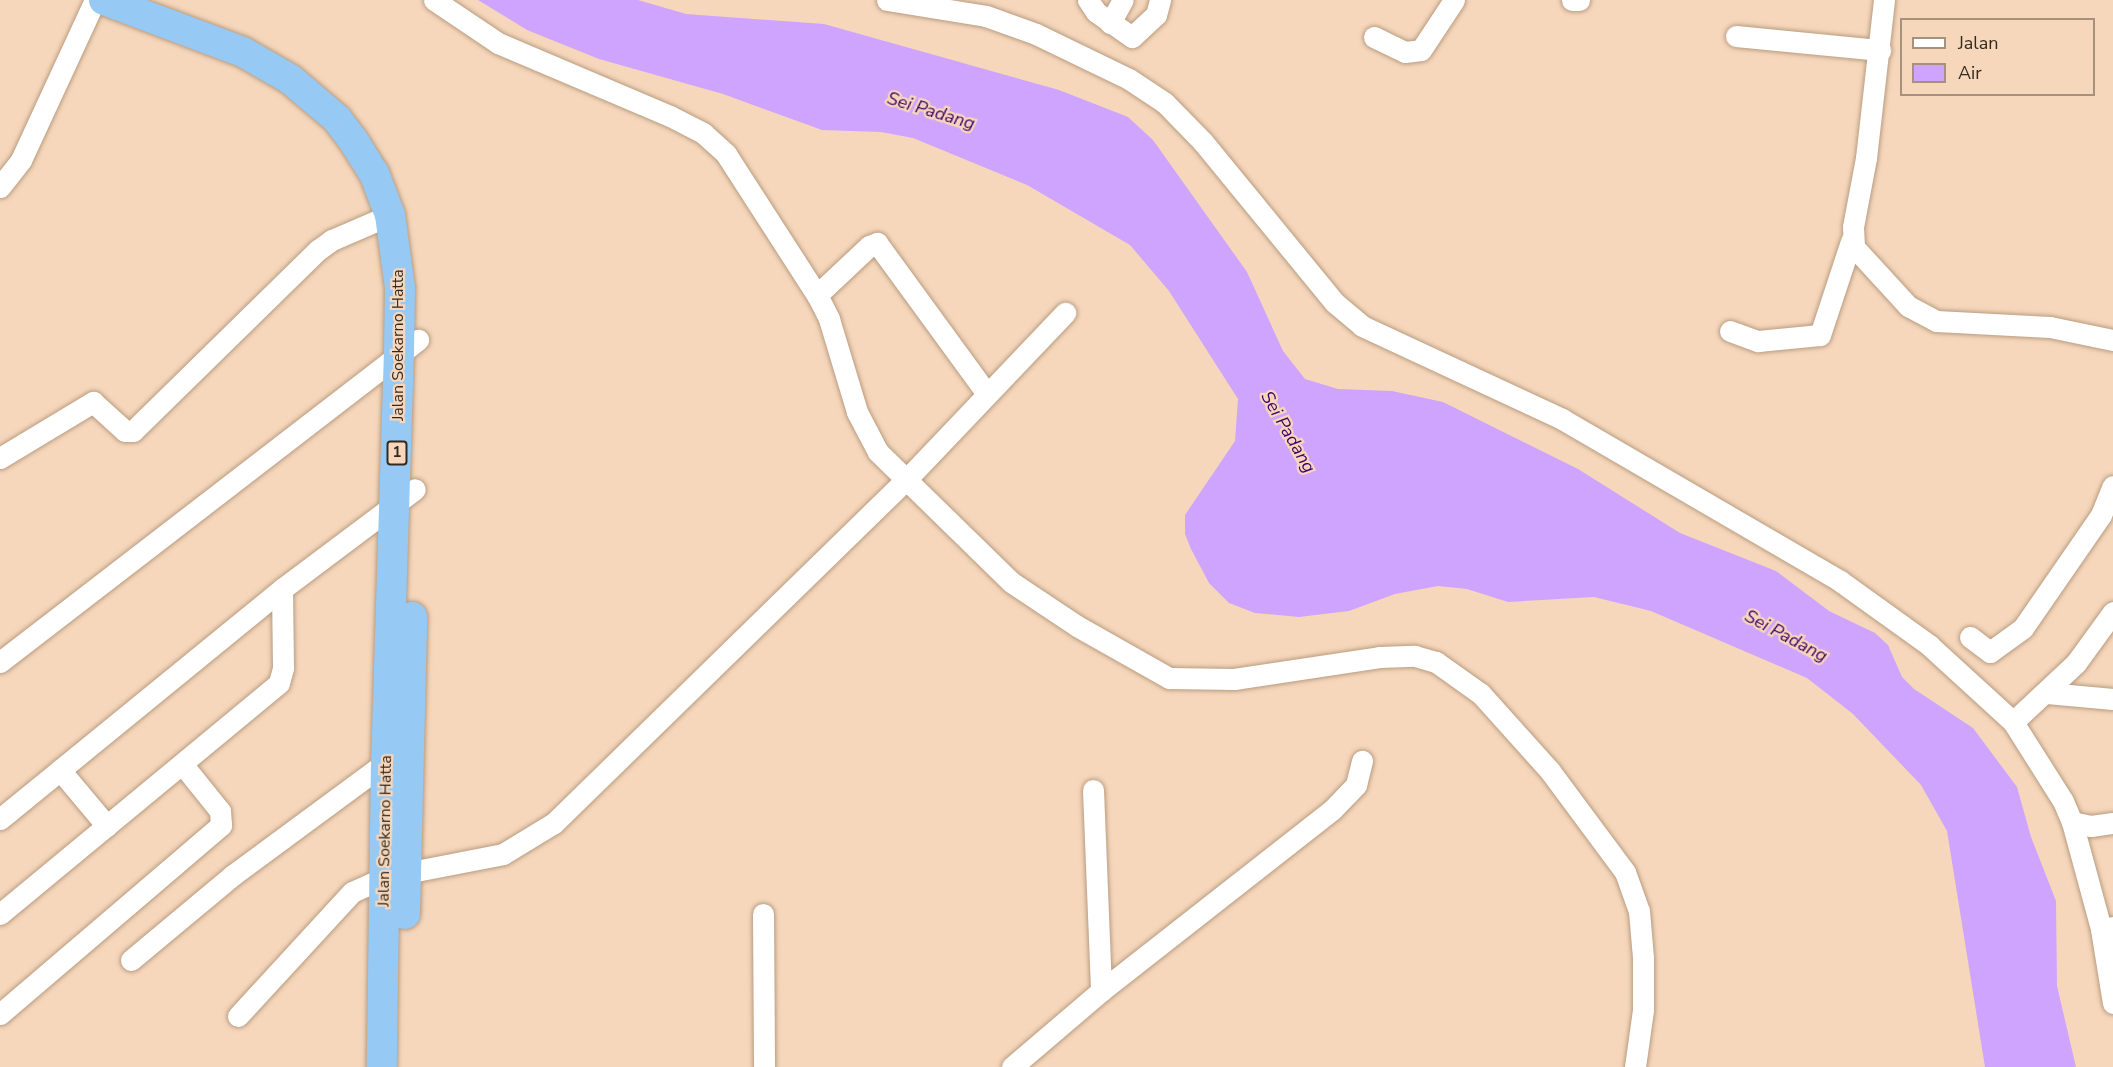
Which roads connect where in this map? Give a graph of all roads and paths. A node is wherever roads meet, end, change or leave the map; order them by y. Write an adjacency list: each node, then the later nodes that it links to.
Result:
1 (95, 0): 17 (street)
2 (104, 0): 18 (highway, Jalan Soekarno Hatta / 1)
3 (160, 0): 24 (highway, Jalan Soekarno Hatta / 1)
4 (434, 0): 20 (street)
5 (887, 0): 36 (street)
6 (1088, 0): 13 (street)
7 (1123, 0): 13 (street)
8 (1160, 0): 13 (street)
9 (1454, 0): 15 (street)
10 (1572, 0): 11 (street)
11 (1579, 0)
12 (1884, 0): 16 (street)
13 (1110, 23)
14 (1736, 36): 16 (street)
15 (1374, 37)
16 (1880, 50): 19 (street)
17 (0, 187)
18 (390, 215): 24 (highway, Jalan Soekarno Hatta / 1); 26 (street)
19 (1851, 241): 22 (street); 23 (street)
20 (817, 295): 25 (street); 27 (street)
21 (1065, 313): 25 (street)
22 (1730, 330)
23 (2113, 340)
24 (408, 345): 29 (highway, Jalan Soekarno Hatta / 1); 33 (street)
25 (987, 394): 27 (street)
26 (0, 458)
27 (906, 480): 46 (street); 59 (street)
28 (2113, 486): 32 (street)
29 (406, 495): 30 (street); 38 (highway, Jalan Soekarno Hatta / 1); 46 (highway, Jalan Soekarno Hatta / 1)
30 (282, 589): 39 (street); 40 (street)
31 (2113, 612): 34 (street)
32 (1970, 638)
33 (0, 662)
34 (2047, 693): 35 (street); 36 (street)
35 (2113, 699)
36 (2013, 722): 43 (street)
37 (1362, 760): 51 (street)
38 (386, 762): 46 (highway, Jalan Soekarno Hatta / 1); 50 (street)
39 (183, 765): 45 (street); 53 (street)
40 (60, 770): 42 (street); 45 (street)
41 (1093, 789): 51 (street)
42 (0, 819)
43 (2072, 822): 44 (street); 49 (street)
44 (2113, 823)
45 (107, 826): 47 (street)
46 (396, 875): 54 (street); 55 (highway, Jalan Soekarno Hatta / 1); 56 (highway, Jalan Soekarno Hatta / 1)
47 (0, 914)
48 (763, 914): 57 (street)
49 (2107, 928): 52 (street)
50 (131, 960)
51 (1101, 991): 58 (street)
52 (2113, 1003)
53 (0, 1014)
54 (238, 1016)
55 (382, 1067)
56 (401, 1067)
57 (764, 1067)
58 (1012, 1067)
59 (1635, 1067)

